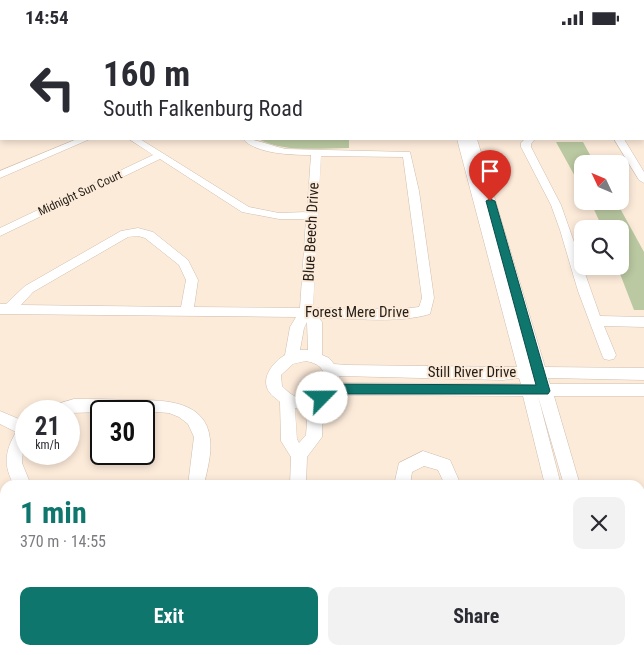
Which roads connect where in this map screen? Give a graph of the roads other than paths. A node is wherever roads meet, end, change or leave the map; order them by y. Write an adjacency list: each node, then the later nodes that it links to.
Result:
1 (83, 140): 10 (street)
2 (136, 140): 9 (street)
3 (250, 140): 8 (street, Forest Mere Drive)
4 (462, 140): 12 (street)
5 (472, 140): 12 (street)
6 (529, 140): 18 (street)
7 (620, 140): 11 (street)
8 (316, 152): 13 (street, Blue Beech Drive); 17 (street, Forest Mere Drive)
9 (161, 155): 13 (street); 14 (street, Midnight Sun Court)
10 (0, 175)
11 (644, 181)
12 (484, 201): 24 (street)
13 (312, 215): 17 (street, Blue Beech Drive)
14 (0, 232)
15 (4, 309): 16 (street, Forest Mere Drive); 16 (street)
16 (187, 310): 17 (street, Forest Mere Drive)
17 (306, 313): 21 (street, Blue Beech Drive); 22 (street, Blue Beech Drive)
18 (597, 321): 19 (street); 20 (street)
19 (644, 322)
20 (609, 355)
21 (292, 357): 22 (street); 29 (street)
22 (315, 357): 23 (street)
23 (331, 369): 24 (street, Still River Drive); 26 (street)
24 (532, 373): 25 (street, Still River Drive); 28 (street)
25 (644, 374)
26 (331, 389): 28 (street, Still River Drive); 30 (street)
27 (644, 389): 28 (street, Still River Drive)
28 (536, 390): 41 (street); 42 (street)
29 (287, 400): 30 (street); 35 (street)
30 (316, 401): 35 (street)
31 (80, 405): 37 (street)
32 (0, 417): 33 (street)
33 (15, 424)
34 (15, 448): 36 (street)
35 (299, 455): 38 (street)
36 (20, 480)
37 (197, 480)
38 (298, 480)
39 (403, 480): 40 (street)
40 (451, 480)
41 (552, 480)
42 (570, 480)

